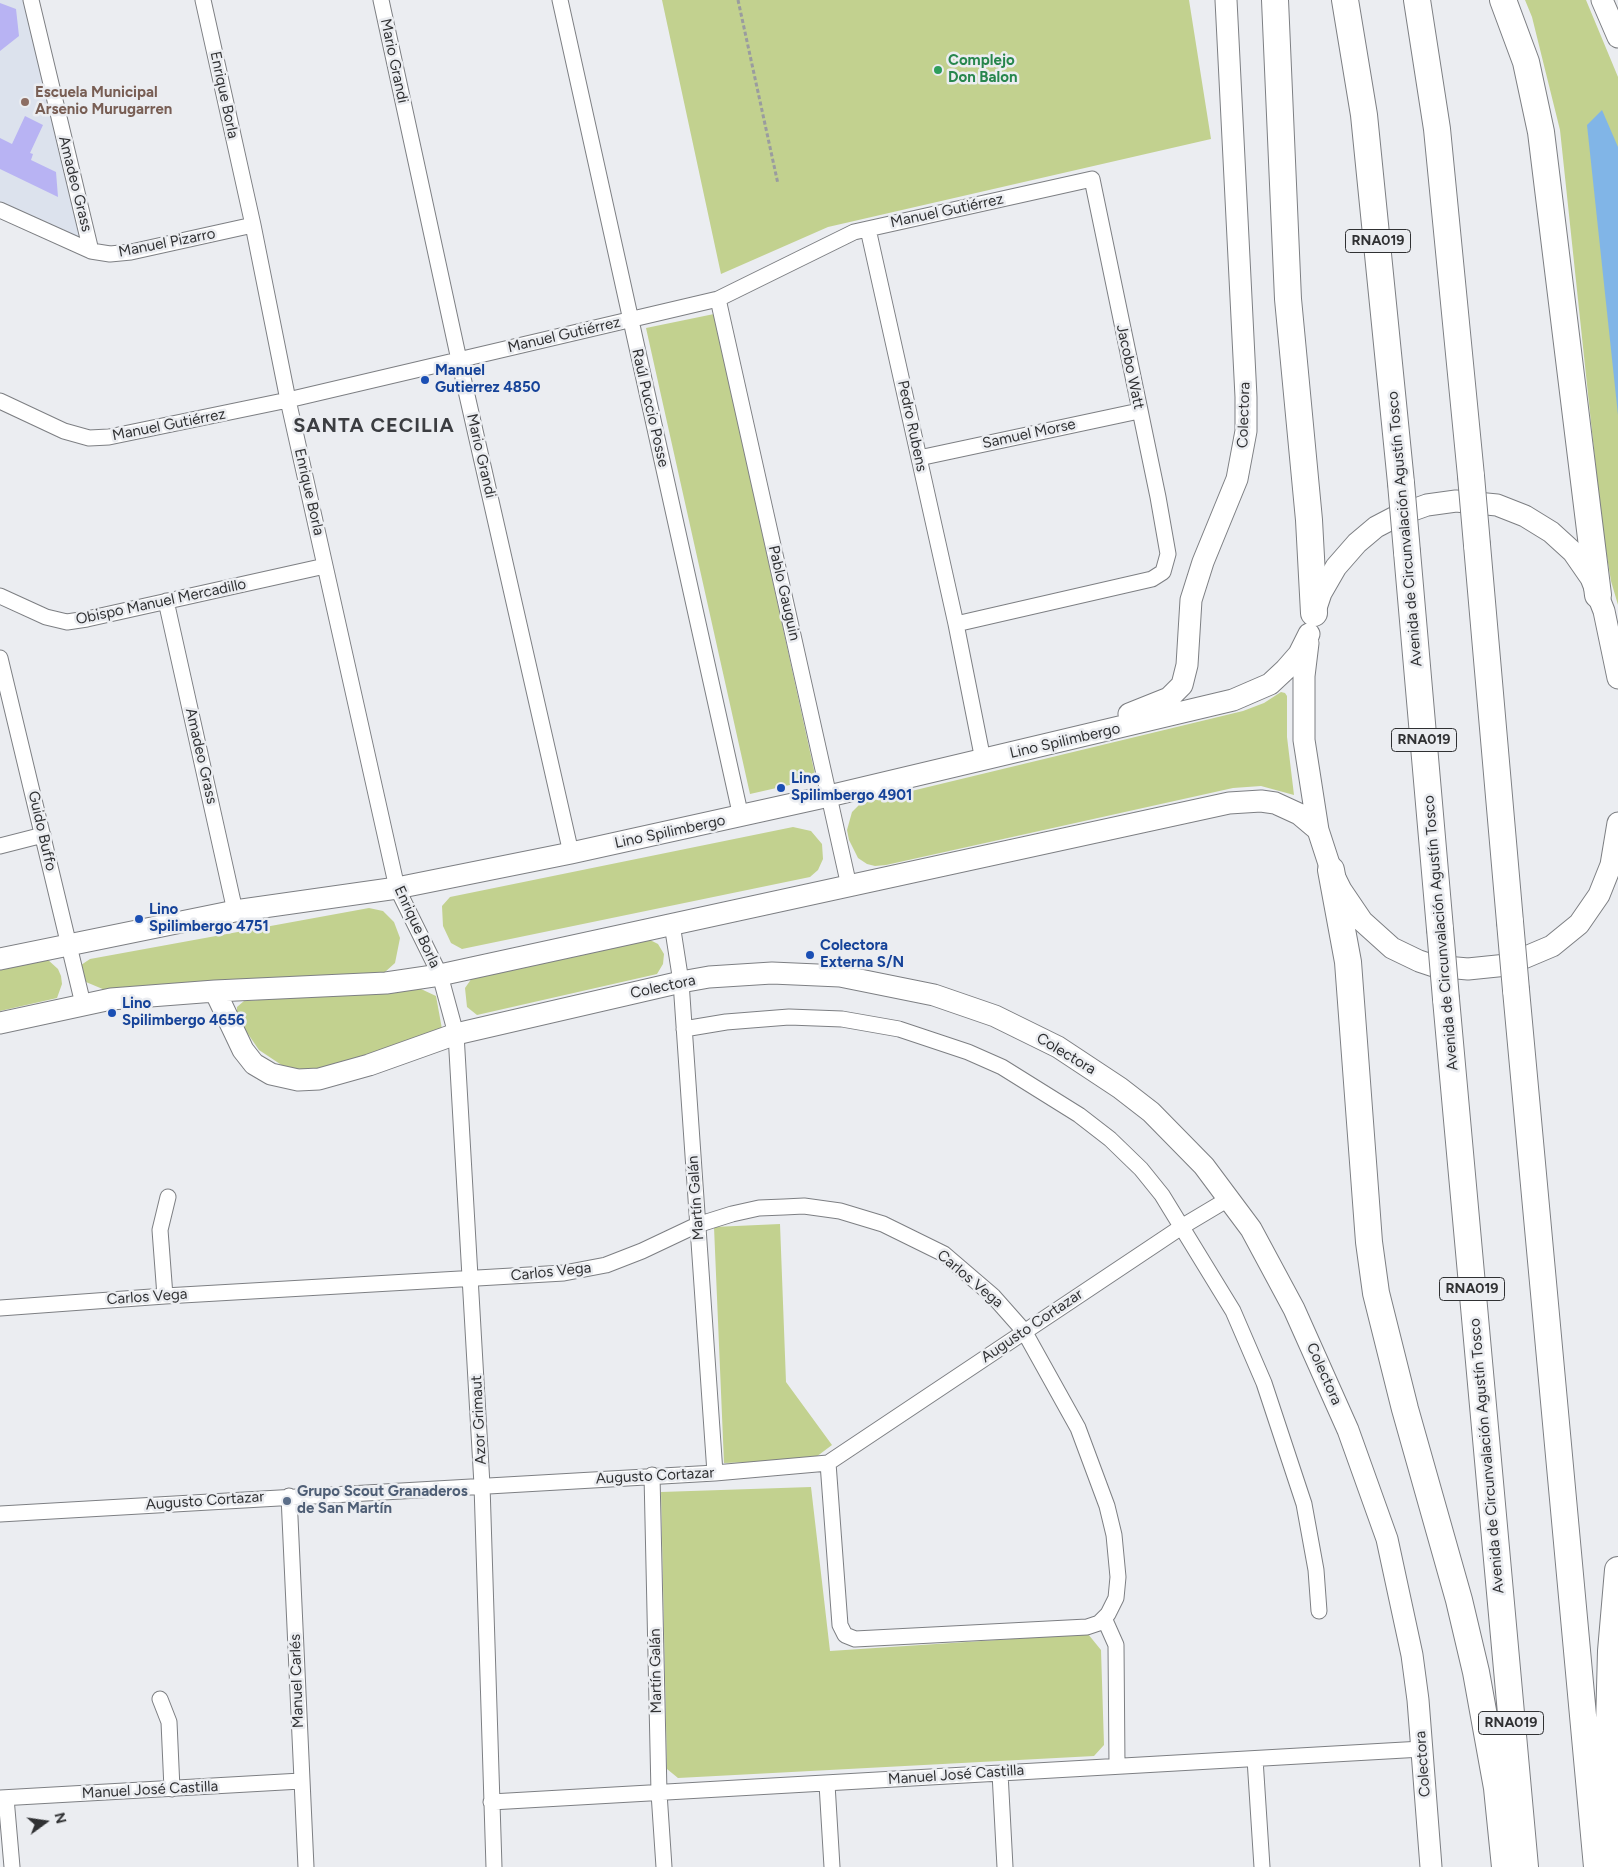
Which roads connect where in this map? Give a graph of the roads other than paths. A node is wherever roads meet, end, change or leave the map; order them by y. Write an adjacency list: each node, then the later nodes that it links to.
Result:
1 (31, 0): 16 (street, Amadeo Grass)
2 (203, 0): 14 (street, Enrique Borla)
3 (380, 0): 19 (street, Mario Grandi)
4 (560, 0): 18 (street, Raúl Puccio Posse)
5 (1226, 0): 33 (main road, Colectora)
6 (1275, 0): 28 (highway)
7 (1345, 0): 93 (highway, Avenida de Circunvalación Agustín Tosco / RNA019, bridge)
8 (1417, 0): 94 (highway, bridge)
9 (1503, 0): 27 (highway)
10 (1602, 0): 11 (main road)
11 (1618, 37)
12 (1092, 179): 15 (street, Manuel Gutiérrez); 22 (street, Jacobo Watt)
13 (0, 210): 16 (street, Manuel Pizarro)
14 (253, 225): 16 (street, Manuel Pizarro); 20 (street, Enrique Borla)
15 (868, 229): 17 (street, Manuel Gutiérrez); 23 (street, Pedro Rubens)
16 (91, 251)
17 (718, 300): 18 (street, Manuel Gutiérrez); 35 (street, Pablo Gauguin)
18 (631, 320): 19 (street, Manuel Gutiérrez); 36 (street, Raúl Puccio Posse)
19 (459, 360): 20 (street, Manuel Gutiérrez); 41 (street, Mario Grandi)
20 (288, 400): 21 (street, Manuel Gutiérrez); 24 (street, Enrique Borla)
21 (0, 402)
22 (1139, 411): 23 (street, Samuel Morse); 29 (street, Jacobo Watt)
23 (919, 458): 29 (street, Pedro Rubens)
24 (325, 566): 26 (street, Obispo Manuel Mercadillo); 44 (street, Enrique Borla)
25 (0, 596): 26 (street, Obispo Manuel Mercadillo)
26 (166, 602): 45 (street, Amadeo Grass)
27 (1607, 610): 28 (main road); 31 (main road)
28 (1312, 623): 33 (main road, Lino Spilimbergo); 38 (main road)
29 (956, 624): 34 (street, Pedro Rubens)
30 (0, 658): 32 (street, Guido Buffo)
31 (1618, 678)
32 (2, 679): 39 (street, Guido Buffo)
33 (1062, 742): 34 (main road, Lino Spilimbergo)
34 (983, 760): 35 (main road, Lino Spilimbergo)
35 (829, 796): 36 (main road, Lino Spilimbergo); 43 (street, Pablo Gauguin)
36 (741, 817): 41 (main road, Lino Spilimbergo)
37 (1618, 823): 42 (main road)
38 (1318, 830): 42 (main road); 43 (main road)
39 (42, 835): 40 (street); 47 (street, Guido Buffo)
40 (0, 846)
41 (571, 853): 44 (main road, Lino Spilimbergo)
42 (1331, 870): 92 (highway)
43 (849, 886): 46 (main road)
44 (397, 888): 45 (main road, Lino Spilimbergo); 49 (street, Enrique Borla)
45 (235, 911): 47 (main road, Lino Spilimbergo)
46 (672, 924): 49 (main road); 50 (street, Martín Galán)
47 (69, 945): 48 (main road, Lino Spilimbergo); 52 (street, Guido Buffo)
48 (0, 959)
49 (440, 975): 51 (main road); 55 (street, Azor Grimaut)
50 (681, 982): 54 (street, Martín Galán); 55 (main road, Colectora); 57 (main road, Colectora)
51 (215, 991): 52 (main road); 55 (main road, Colectora)
52 (83, 1004): 53 (main road)
53 (0, 1023)
54 (684, 1029): 58 (street, Martín Galán); 59 (street)
55 (456, 1034): 60 (street, Azor Grimaut)
56 (168, 1197): 61 (street)
57 (1230, 1198): 59 (street, Augusto Cortazar); 74 (main road, Colectora)
58 (697, 1225): 60 (street, Carlos Vega); 63 (street, Carlos Vega); 65 (street, Martín Galán)
59 (1183, 1226): 63 (street, Augusto Cortazar); 71 (street)
60 (471, 1280): 61 (street, Carlos Vega); 67 (street, Azor Grimaut)
61 (165, 1296): 62 (street, Carlos Vega)
62 (0, 1308)
63 (1024, 1331): 64 (street, Augusto Cortazar); 72 (street, Carlos Vega)
64 (828, 1463): 65 (street, Augusto Cortazar); 72 (street)
65 (716, 1473): 66 (street, Augusto Cortazar)
66 (652, 1475): 67 (street, Augusto Cortazar); 81 (street, Martín Galán)
67 (482, 1485): 68 (street, Augusto Cortazar); 83 (street, Azor Grimaut)
68 (289, 1496): 69 (street, Augusto Cortazar); 78 (street, Manuel Carlés)
69 (0, 1514)
70 (1618, 1570): 95 (highway)
71 (1319, 1611)
72 (1104, 1618): 76 (street)
73 (160, 1699): 80 (street)
74 (1422, 1749): 75 (street, Manuel José Castilla); 91 (main road, Colectora)
75 (1255, 1759): 76 (street, Manuel José Castilla); 90 (street)
76 (1117, 1765): 77 (street, Manuel José Castilla)
77 (1000, 1773): 79 (street, Manuel José Castilla); 89 (street)
78 (301, 1780): 80 (street, Manuel José Castilla); 85 (street, Manuel Carlés)
79 (827, 1784): 81 (street, Manuel José Castilla); 88 (street)
80 (172, 1790): 82 (street, Manuel José Castilla)
81 (659, 1793): 83 (street, Manuel José Castilla); 87 (street, Martín Galán)
82 (3, 1798): 84 (street)
83 (491, 1802): 86 (street, Azor Grimaut)
84 (12, 1867)
85 (306, 1867)
86 (494, 1867)
87 (664, 1867)
88 (832, 1867)
89 (1005, 1867)
90 (1262, 1867)
91 (1431, 1867)
92 (1505, 1867)
93 (1525, 1867)
94 (1597, 1867)
95 (1617, 1867)

